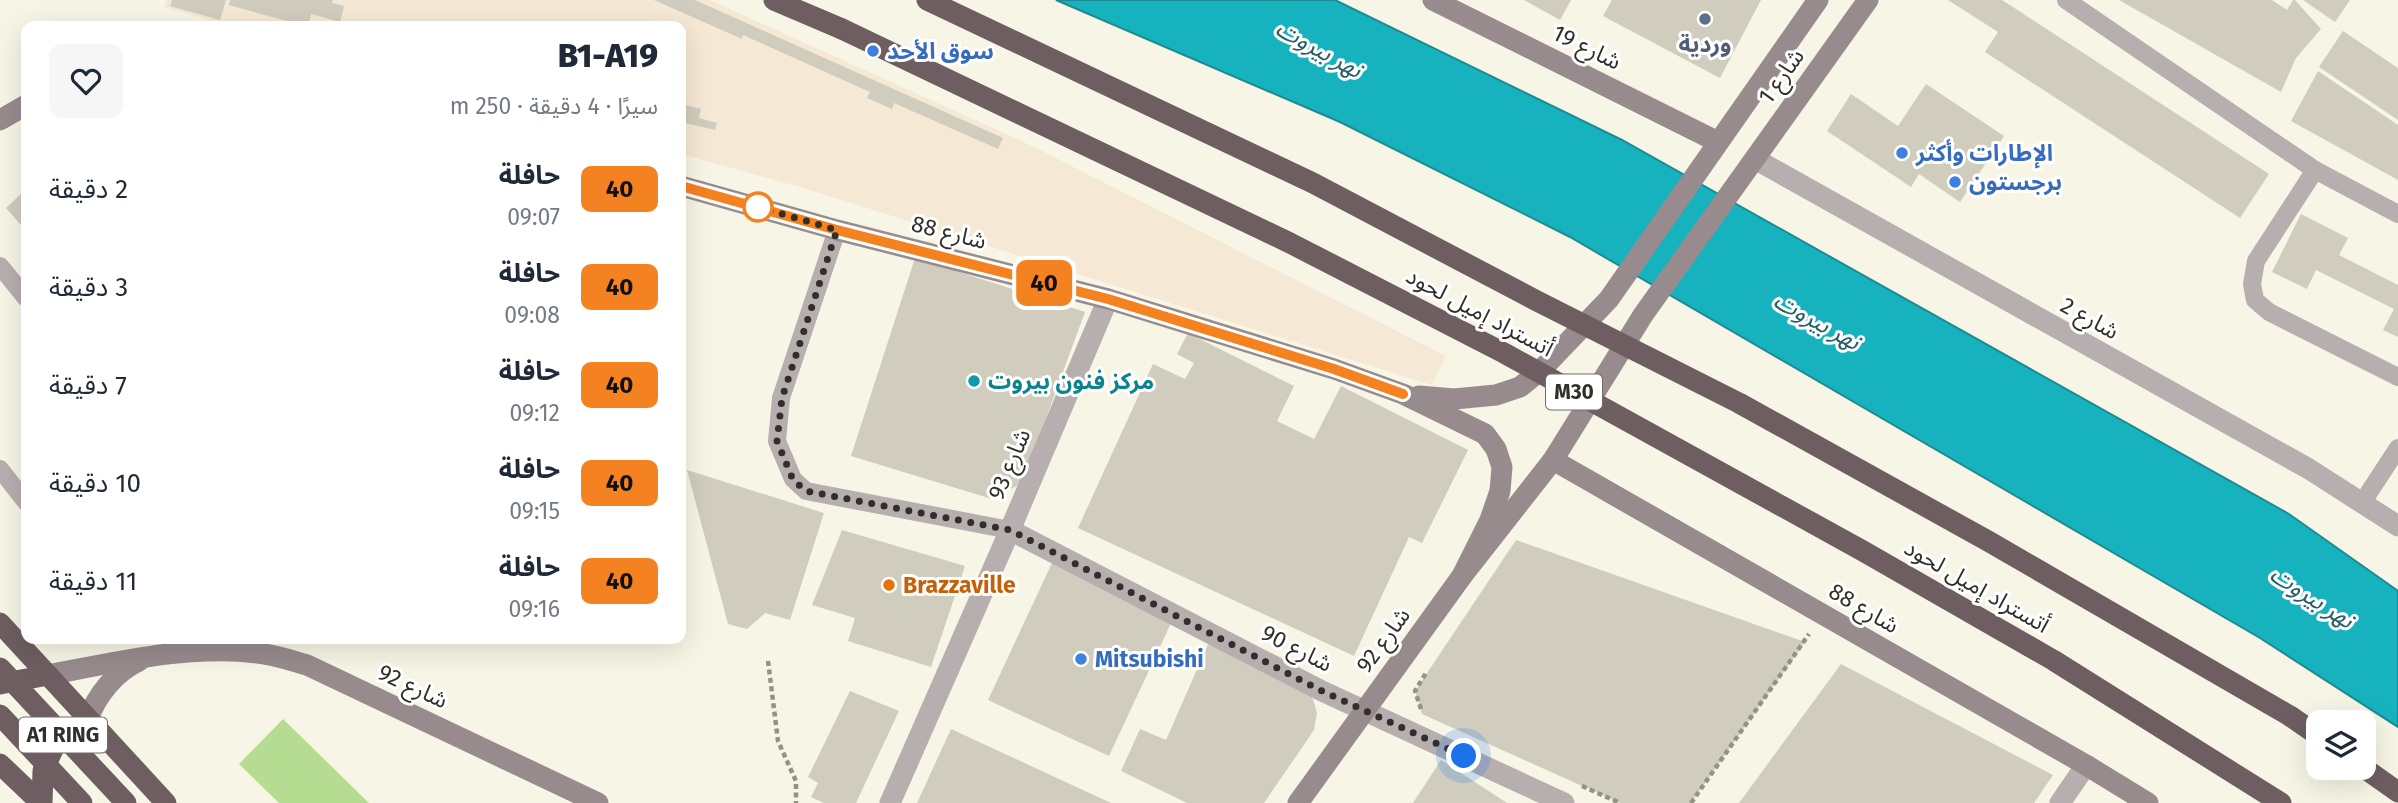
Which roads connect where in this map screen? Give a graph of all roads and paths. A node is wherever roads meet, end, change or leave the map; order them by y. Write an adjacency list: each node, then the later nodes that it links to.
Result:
1 (774, 0): 60 (highway, أتستراد إميل لحود / M30, bridge)
2 (927, 0): 40 (highway, أتستراد إميل لحود, bridge)
3 (1433, 0): 9 (main road, شارع 19)
4 (1818, 0): 9 (main road, شارع 1)
5 (1868, 0): 10 (main road, شارع 1)
6 (2066, 0): 11 (lane)
7 (21, 108): 8 (main road)
8 (0, 120)
9 (1718, 142): 19 (main road, شارع 1)
10 (1755, 159): 21 (main road, شارع 1); 24 (street, شارع 2)
11 (2315, 170): 13 (lane); 18 (lane)
12 (686, 187): 14 (main road, شارع 88)
13 (2398, 214)
14 (837, 230): 17 (main road, شارع 88); 26 (lane)
15 (0, 266): 16 (lane)
16 (21, 292)
17 (1108, 299): 19 (main road, شارع 88); 26 (street, شارع 93)
18 (2398, 377)
19 (1403, 394): 27 (main road)
20 (2398, 448): 24 (lane)
21 (1553, 460): 27 (main road, شارع 1); 43 (main road, شارع 88)
22 (0, 469): 23 (lane)
23 (21, 496)
24 (2362, 503): 25 (street, شارع 2)
25 (2398, 527)
26 (1010, 530): 36 (street, شارع 90); 53 (street, شارع 93)
27 (1462, 576): 36 (main road, شارع 92)
28 (0, 624): 34 (highway)
29 (1813, 626): 57 (path)
30 (154, 655): 34 (main road, شارع 92); 39 (main road, شارع 92); 51 (main road, شارع 92)
31 (768, 661): 52 (path)
32 (0, 667): 49 (highway, A1 RING, bridge)
33 (1429, 667): 37 (path)
34 (48, 675): 35 (highway); 39 (highway)
35 (0, 684)
36 (1364, 709): 54 (main road, شارع 92); 55 (street, شارع 90)
37 (1422, 714)
38 (0, 715): 48 (highway, A1 RING, bridge)
39 (88, 719): 41 (highway)
40 (2306, 727)
41 (104, 736): 47 (highway); 50 (highway)
42 (0, 764): 47 (highway)
43 (2086, 765): 58 (street); 59 (main road, شارع 88)
44 (2376, 776): 46 (highway)
45 (1575, 783): 56 (path)
46 (2398, 792)
47 (41, 803)
48 (82, 803)
49 (126, 803)
50 (166, 803)
51 (598, 803)
52 (796, 803)
53 (890, 803)
54 (1298, 803)
55 (1564, 803)
56 (1620, 803)
57 (1691, 803)
58 (2060, 803)
59 (2148, 803)
60 (2281, 803)

